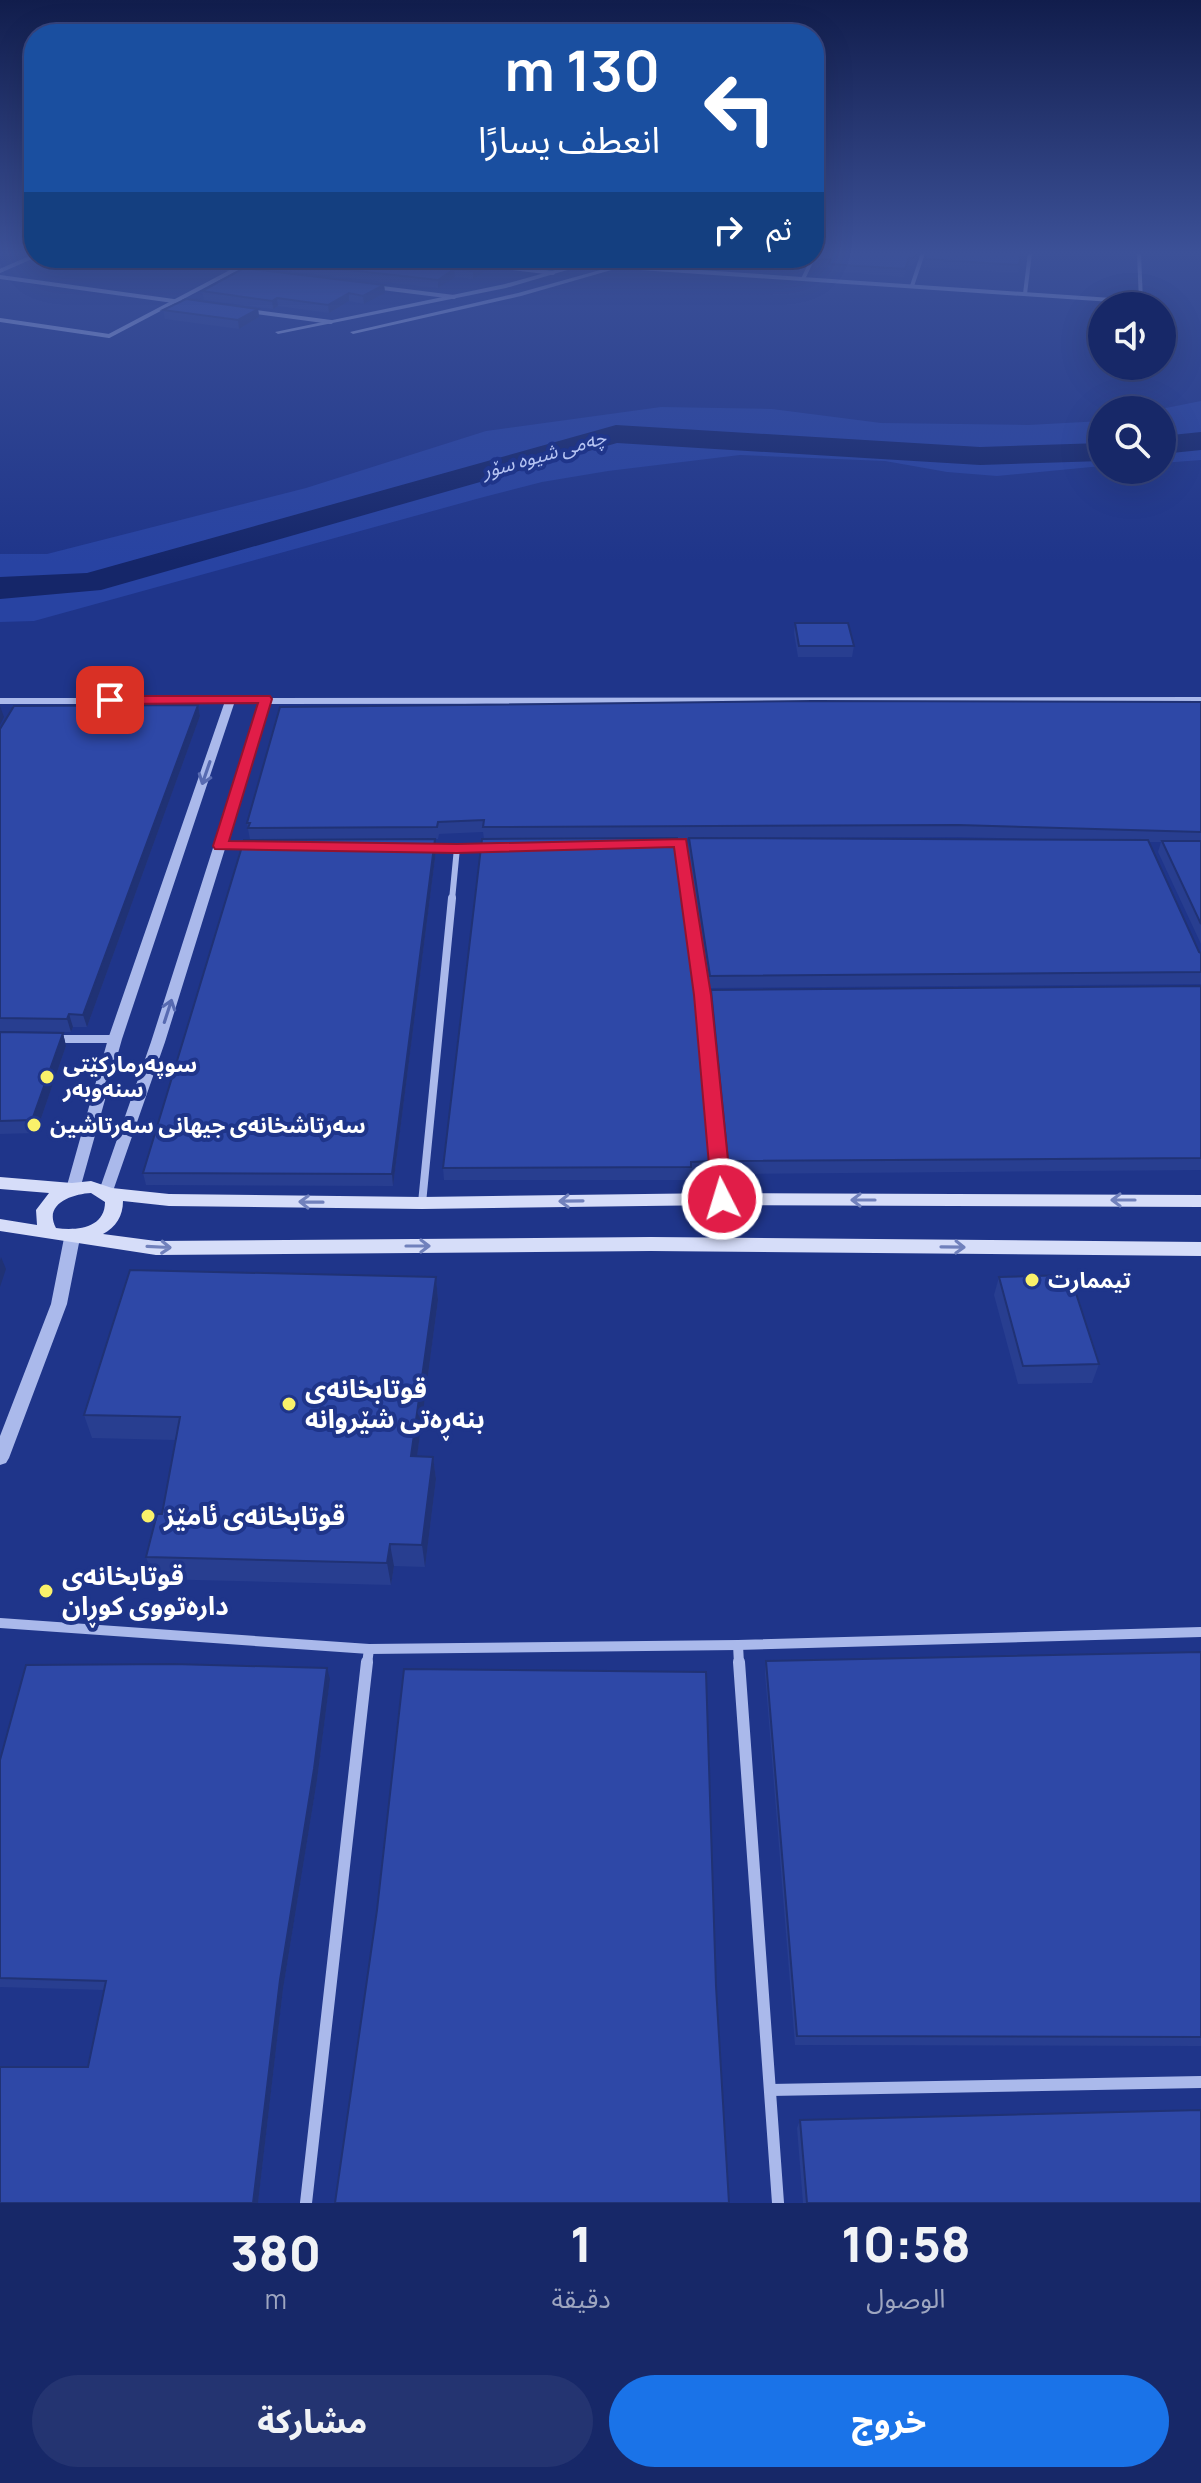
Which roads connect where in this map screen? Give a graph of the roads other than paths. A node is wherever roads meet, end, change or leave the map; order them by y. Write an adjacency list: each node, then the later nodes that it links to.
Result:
1 (231, 699): 2 (street); 5 (street); 18 (street, one-way to 18)
2 (266, 699): 3 (street); 10 (street)
3 (1201, 700)
4 (0, 701): 5 (street)
5 (19, 701): 6 (street)
6 (13, 713)
7 (681, 842): 8 (street); 9 (street); 15 (street)
8 (696, 842)
9 (666, 843)
10 (220, 846): 11 (street); 21 (street, one-way to 10)
11 (268, 846)
12 (502, 847): 14 (street)
13 (409, 848): 14 (street)
14 (457, 848): 24 (street)
15 (703, 995): 16 (street); 22 (street)
16 (734, 995)
17 (43, 1039): 18 (street)
18 (115, 1039): 20 (street)
19 (0, 1183): 20 (main road)
20 (73, 1189): 21 (main road); 26 (main road)
21 (108, 1192): 24 (main road, one-way to 21); 27 (main road)
22 (722, 1199): 23 (main road, one-way to 22); 24 (main road, one-way to 24)
23 (1201, 1201)
24 (422, 1203)
25 (0, 1225): 26 (main road)
26 (50, 1232): 27 (main road)
27 (77, 1237): 28 (main road, one-way to 28); 29 (street)
28 (1201, 1249)
29 (0, 1458)
30 (0, 1623): 33 (street)
31 (1201, 1632): 32 (street)
32 (738, 1645): 33 (street); 35 (street)
33 (369, 1649): 36 (street)
34 (1201, 2082): 35 (street)
35 (770, 2090): 37 (street)
36 (306, 2203)
37 (778, 2203)

